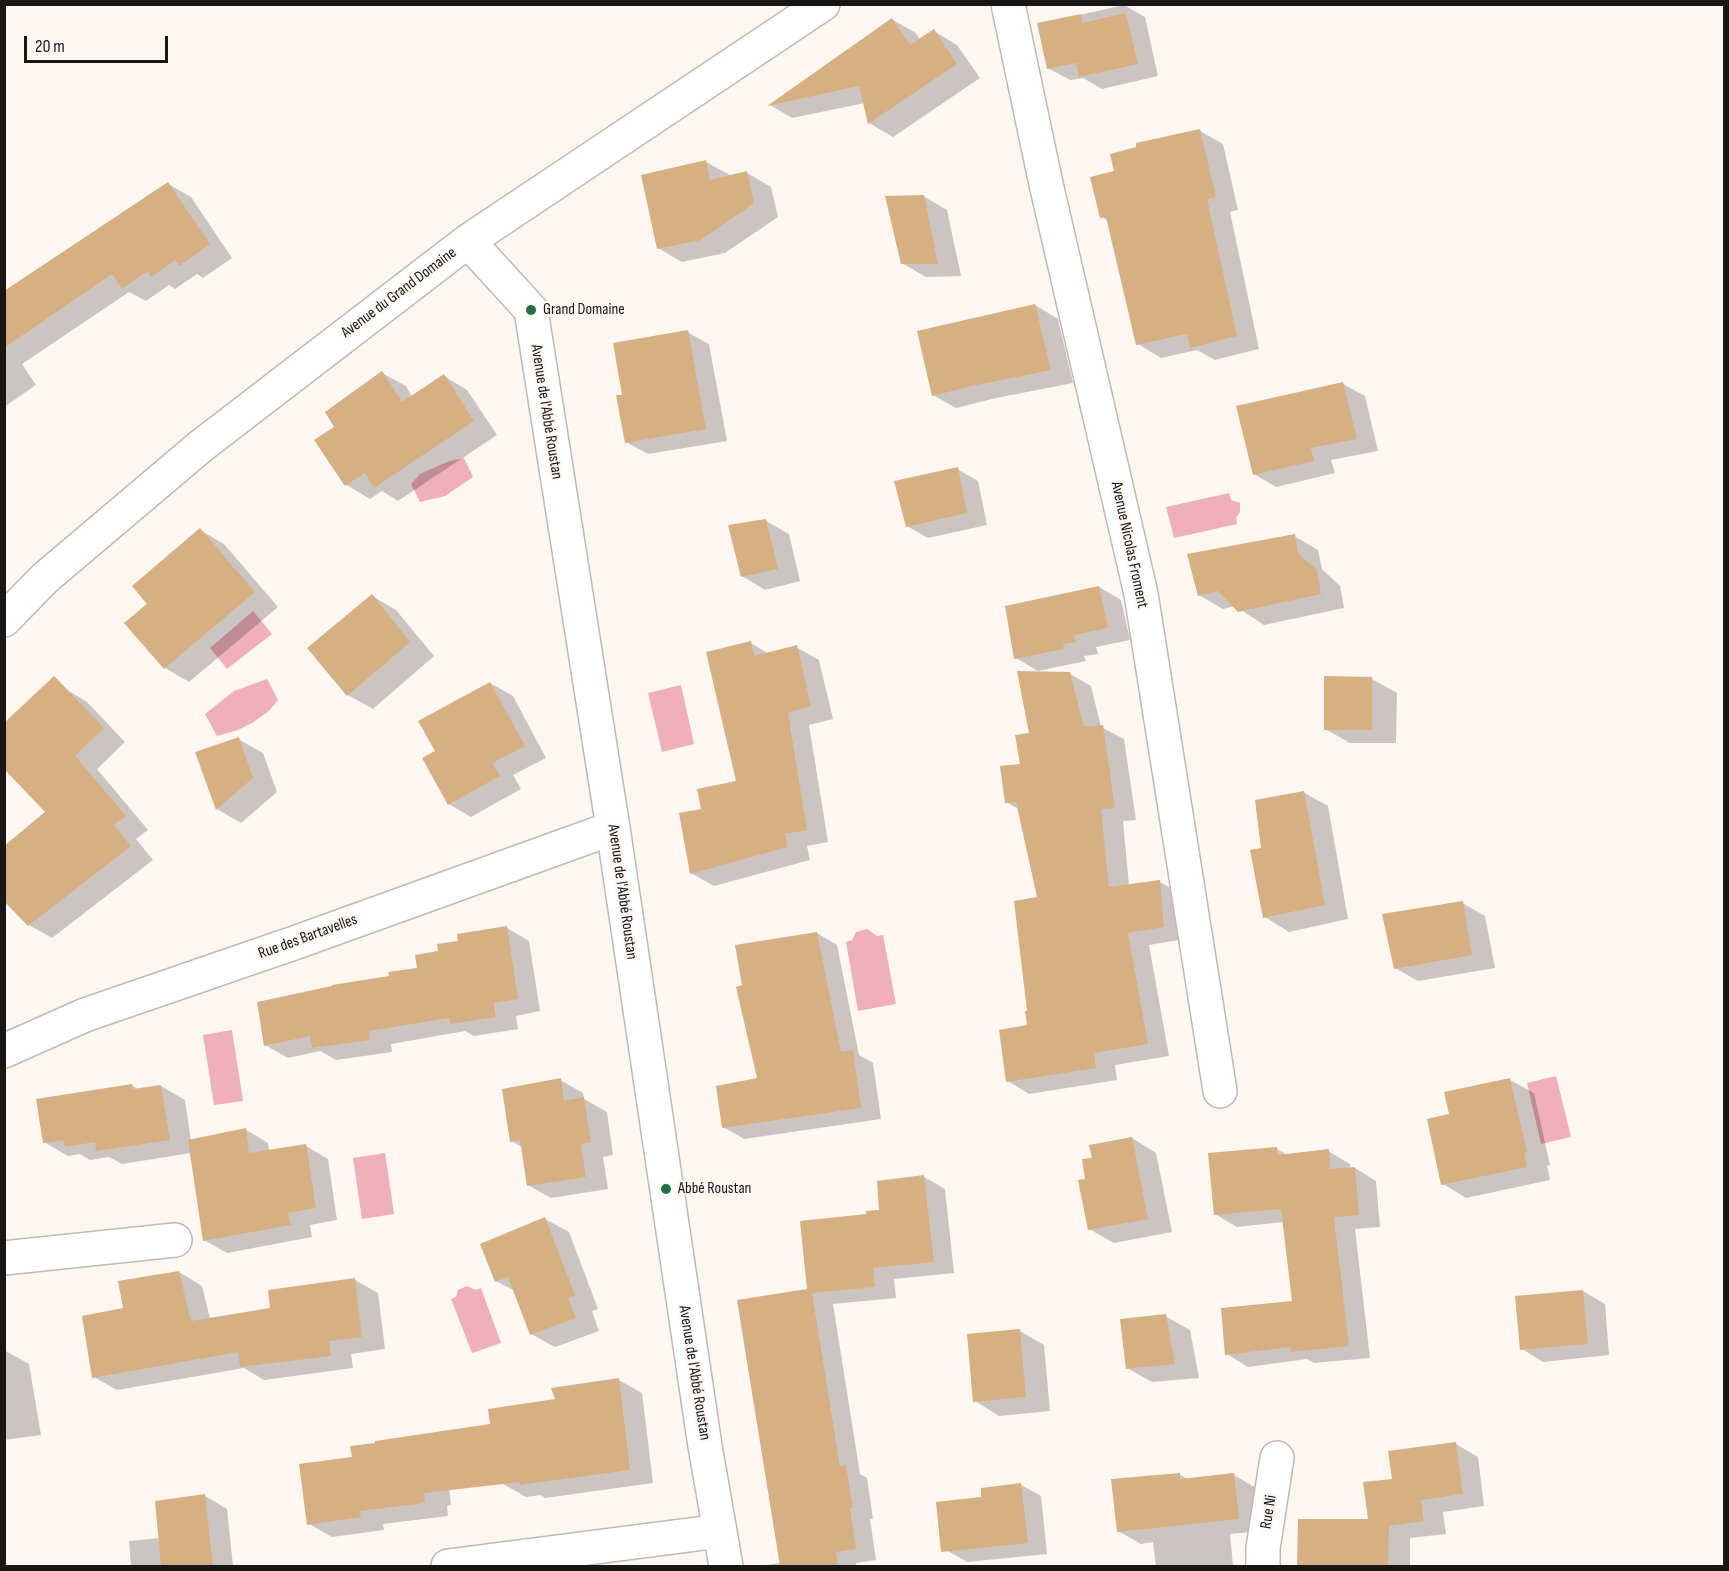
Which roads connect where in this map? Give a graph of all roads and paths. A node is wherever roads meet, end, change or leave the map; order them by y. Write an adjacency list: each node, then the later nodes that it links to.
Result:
1 (823, 4): 3 (street, Avenue du Grand Domaine)
2 (1008, 4): 7 (street, Avenue Nicolas Froment)
3 (468, 241): 4 (street, Avenue du Grand Domaine); 5 (street, Avenue de l'Abbé Roustan)
4 (4, 620)
5 (613, 828): 6 (street, Rue des Bartavelles); 11 (street, Avenue de l'Abbé Roustan)
6 (4, 1051)
7 (1220, 1091)
8 (175, 1240): 9 (street)
9 (4, 1258)
10 (1277, 1458): 14 (street, Rue Ni)
11 (720, 1530): 12 (street); 13 (street, Avenue de l'Abbé Roustan)
12 (448, 1566)
13 (726, 1566)
14 (1263, 1566)

